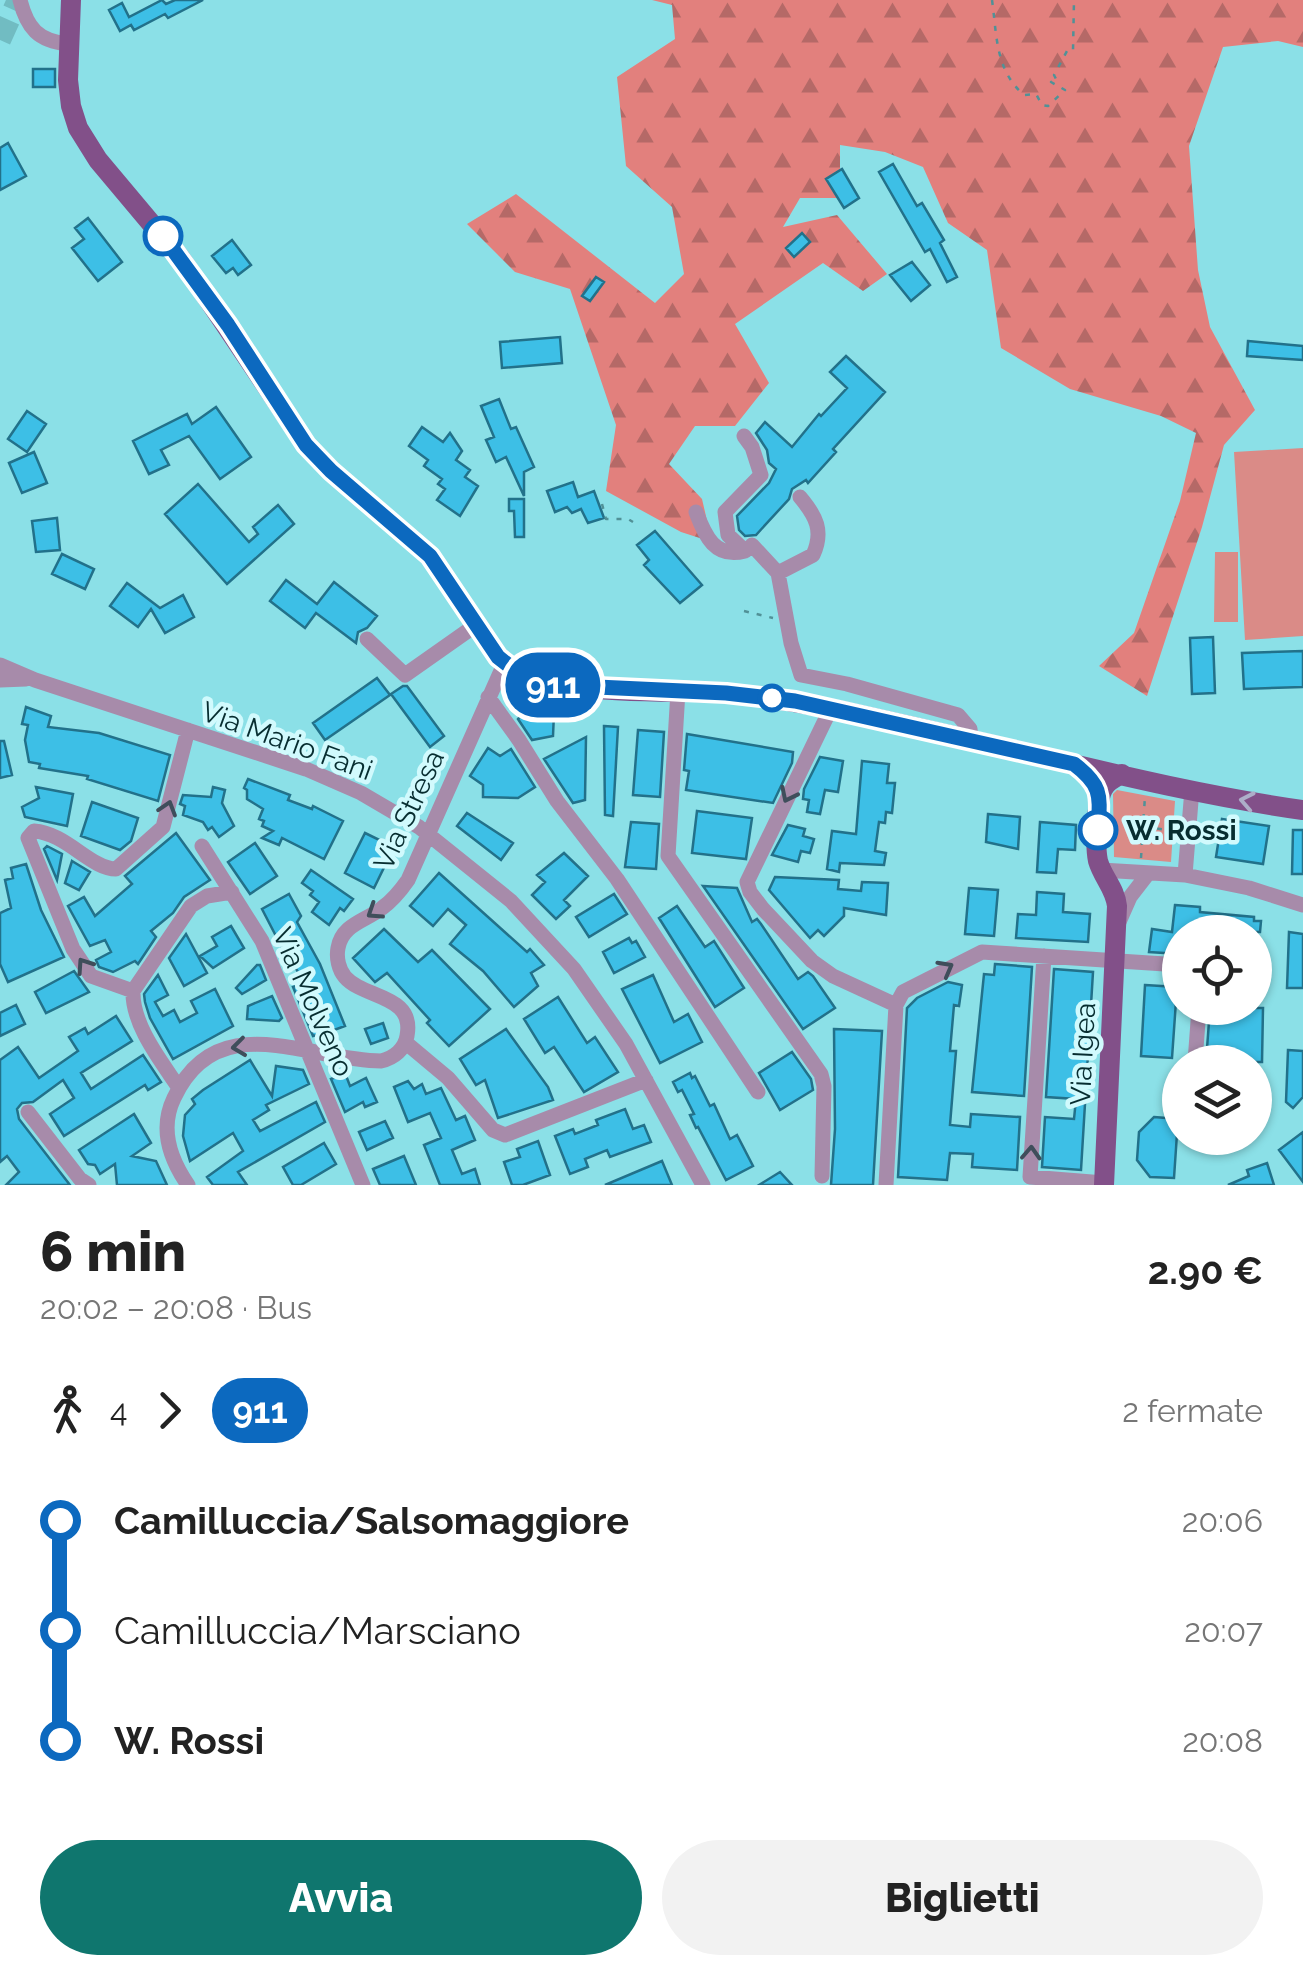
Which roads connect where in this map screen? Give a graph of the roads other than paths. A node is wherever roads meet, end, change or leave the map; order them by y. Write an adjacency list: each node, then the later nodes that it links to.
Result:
1 (20, 0): 3 (street)
2 (71, 0): 3 (main road)
3 (68, 44): 9 (main road)
4 (744, 436): 6 (street)
5 (800, 497): 8 (street)
6 (696, 512)
7 (752, 546): 8 (street)
8 (778, 572): 19 (street)
9 (476, 625): 10 (street); 12 (main road)
10 (367, 638)
11 (0, 664): 14 (street)
12 (504, 664): 15 (main road); 16 (street, Via Stresa)
13 (0, 680): 14 (street)
14 (35, 680): 18 (street, Via Mario Fani)
15 (678, 690): 17 (main road); 44 (street)
16 (488, 698): 25 (street, Via Stresa); 42 (street)
17 (831, 708): 19 (main road); 37 (street, one-way to 37)
18 (188, 730): 25 (street, Via Mario Fani); 36 (street, one-way to 18)
19 (971, 740): 20 (main road)
20 (1074, 764): 21 (main road); 23 (main road)
21 (1122, 774): 22 (main road); 23 (main road)
22 (1192, 789): 24 (main road, one-way to 22); 29 (street)
23 (1100, 797): 27 (main road, Via Igea)
24 (1303, 810)
25 (428, 834): 38 (street, Via Stresa, one-way to 38); 40 (street, Via Mario Fani)
26 (202, 846): 30 (street, Via Molveno)
27 (1102, 870): 28 (street); 32 (main road, Via Igea)
28 (1143, 875): 29 (street); 32 (street, Via Igea)
29 (1185, 875): 31 (street)
30 (232, 892): 36 (street); 39 (street, Via Molveno)
31 (1303, 905)
32 (1117, 926): 34 (main road, Via Igea)
33 (1044, 956): 34 (street); 37 (street, one-way to 33); 45 (street, one-way to 33)
34 (1116, 961): 35 (street); 45 (main road, Via Igea)
35 (1162, 964)
36 (132, 991): 41 (street)
37 (896, 1005): 50 (street)
38 (405, 1042): 39 (street); 40 (street)
39 (307, 1051): 41 (street, one-way to 41); 48 (street, Via Molveno)
40 (646, 1080): 49 (street, Via Mario Fani)
41 (179, 1088): 47 (street)
42 (758, 1092)
43 (28, 1112): 46 (street)
44 (822, 1176)
45 (1104, 1184)
46 (89, 1185)
47 (188, 1185)
48 (364, 1185)
49 (703, 1185)
50 (886, 1185)

